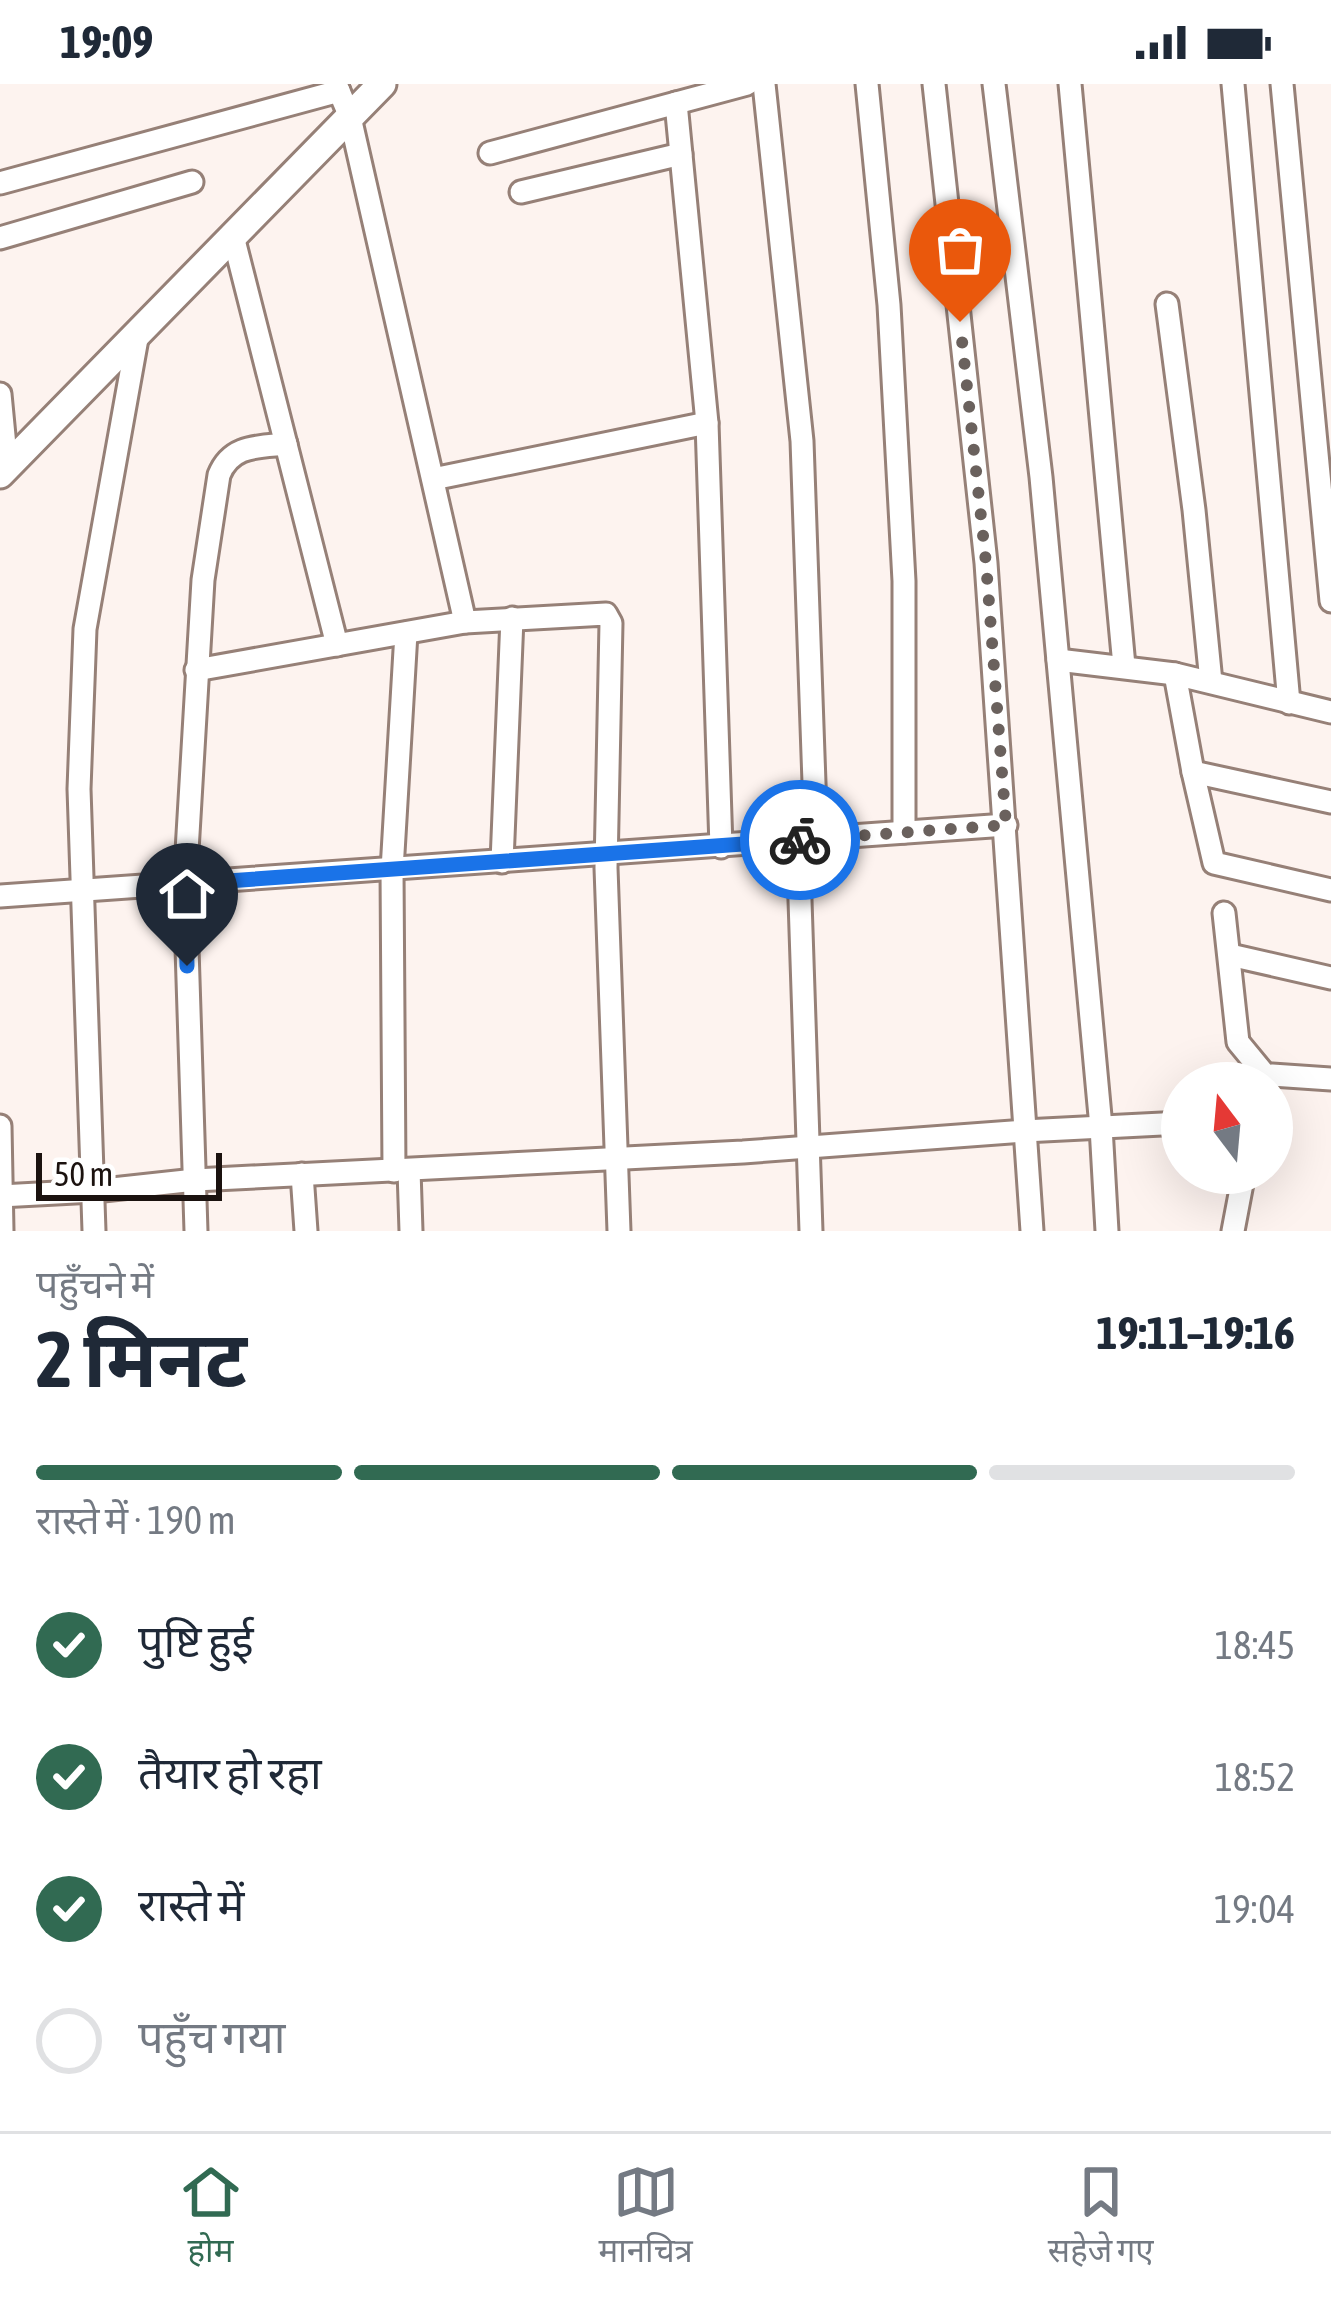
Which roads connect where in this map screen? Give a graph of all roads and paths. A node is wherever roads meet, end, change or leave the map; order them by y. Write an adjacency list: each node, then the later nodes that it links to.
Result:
1 (382, 84): 11 (street)
2 (748, 84): 10 (street)
3 (764, 84): 43 (street)
4 (867, 84): 42 (street)
5 (934, 84): 41 (street)
6 (994, 84): 32 (street)
7 (1070, 84): 33 (street)
8 (1233, 84): 37 (street)
9 (1282, 84): 27 (street)
10 (703, 90): 12 (street)
11 (342, 97): 16 (street); 18 (street); 26 (street)
12 (676, 103): 13 (street); 14 (street)
13 (490, 153)
14 (681, 154): 17 (street); 23 (street)
15 (193, 182): 19 (street)
16 (0, 183)
17 (521, 192)
18 (233, 236): 21 (street); 24 (street)
19 (0, 238)
20 (1167, 304): 36 (street)
21 (138, 333): 25 (street); 49 (street)
22 (0, 394): 25 (street)
23 (707, 423): 26 (street); 44 (street)
24 (286, 444): 31 (street); 34 (street)
25 (3, 470)
26 (433, 479): 29 (street)
27 (1331, 601)
28 (512, 618): 29 (street); 45 (street); 46 (street)
29 (465, 622): 30 (street)
30 (406, 633): 31 (street); 47 (street)
31 (337, 645): 34 (street)
32 (1058, 660): 33 (street); 60 (street)
33 (1124, 666): 35 (street)
34 (196, 670): 48 (street)
35 (1175, 674): 36 (street); 39 (street)
36 (1211, 682): 37 (street)
37 (1289, 703): 38 (street)
38 (1331, 712)
39 (1192, 772): 40 (street); 50 (street)
40 (1331, 802)
41 (1006, 825): 42 (street); 61 (street)
42 (904, 832): 43 (street)
43 (807, 840): 44 (street); 62 (street)
44 (721, 847): 45 (street)
45 (607, 855): 46 (street); 63 (street)
46 (502, 862): 47 (street)
47 (392, 870): 48 (street); 64 (street)
48 (185, 884): 49 (street); 66 (street)
49 (82, 889): 51 (street); 67 (street)
50 (1331, 890)
51 (0, 896)
52 (1224, 913): 53 (street)
53 (1230, 955): 54 (street); 55 (street)
54 (1331, 978)
55 (1252, 1062)
56 (1293, 1075): 57 (street)
57 (1331, 1079)
58 (1161, 1124): 60 (street)
59 (0, 1126): 69 (street)
60 (1100, 1127): 61 (street); 78 (street)
61 (1024, 1131): 62 (street); 77 (street)
62 (809, 1148): 63 (street); 76 (street)
63 (615, 1159): 64 (street); 75 (street)
64 (402, 1170): 65 (street); 74 (street)
65 (302, 1174): 66 (street); 73 (street)
66 (195, 1180): 67 (street); 72 (street)
67 (94, 1191): 69 (street); 71 (street)
68 (1240, 1194): 79 (street)
69 (1, 1196): 70 (street)
70 (2, 1231)
71 (94, 1231)
72 (196, 1231)
73 (306, 1231)
74 (411, 1231)
75 (619, 1231)
76 (811, 1231)
77 (1032, 1231)
78 (1107, 1231)
79 (1233, 1231)

